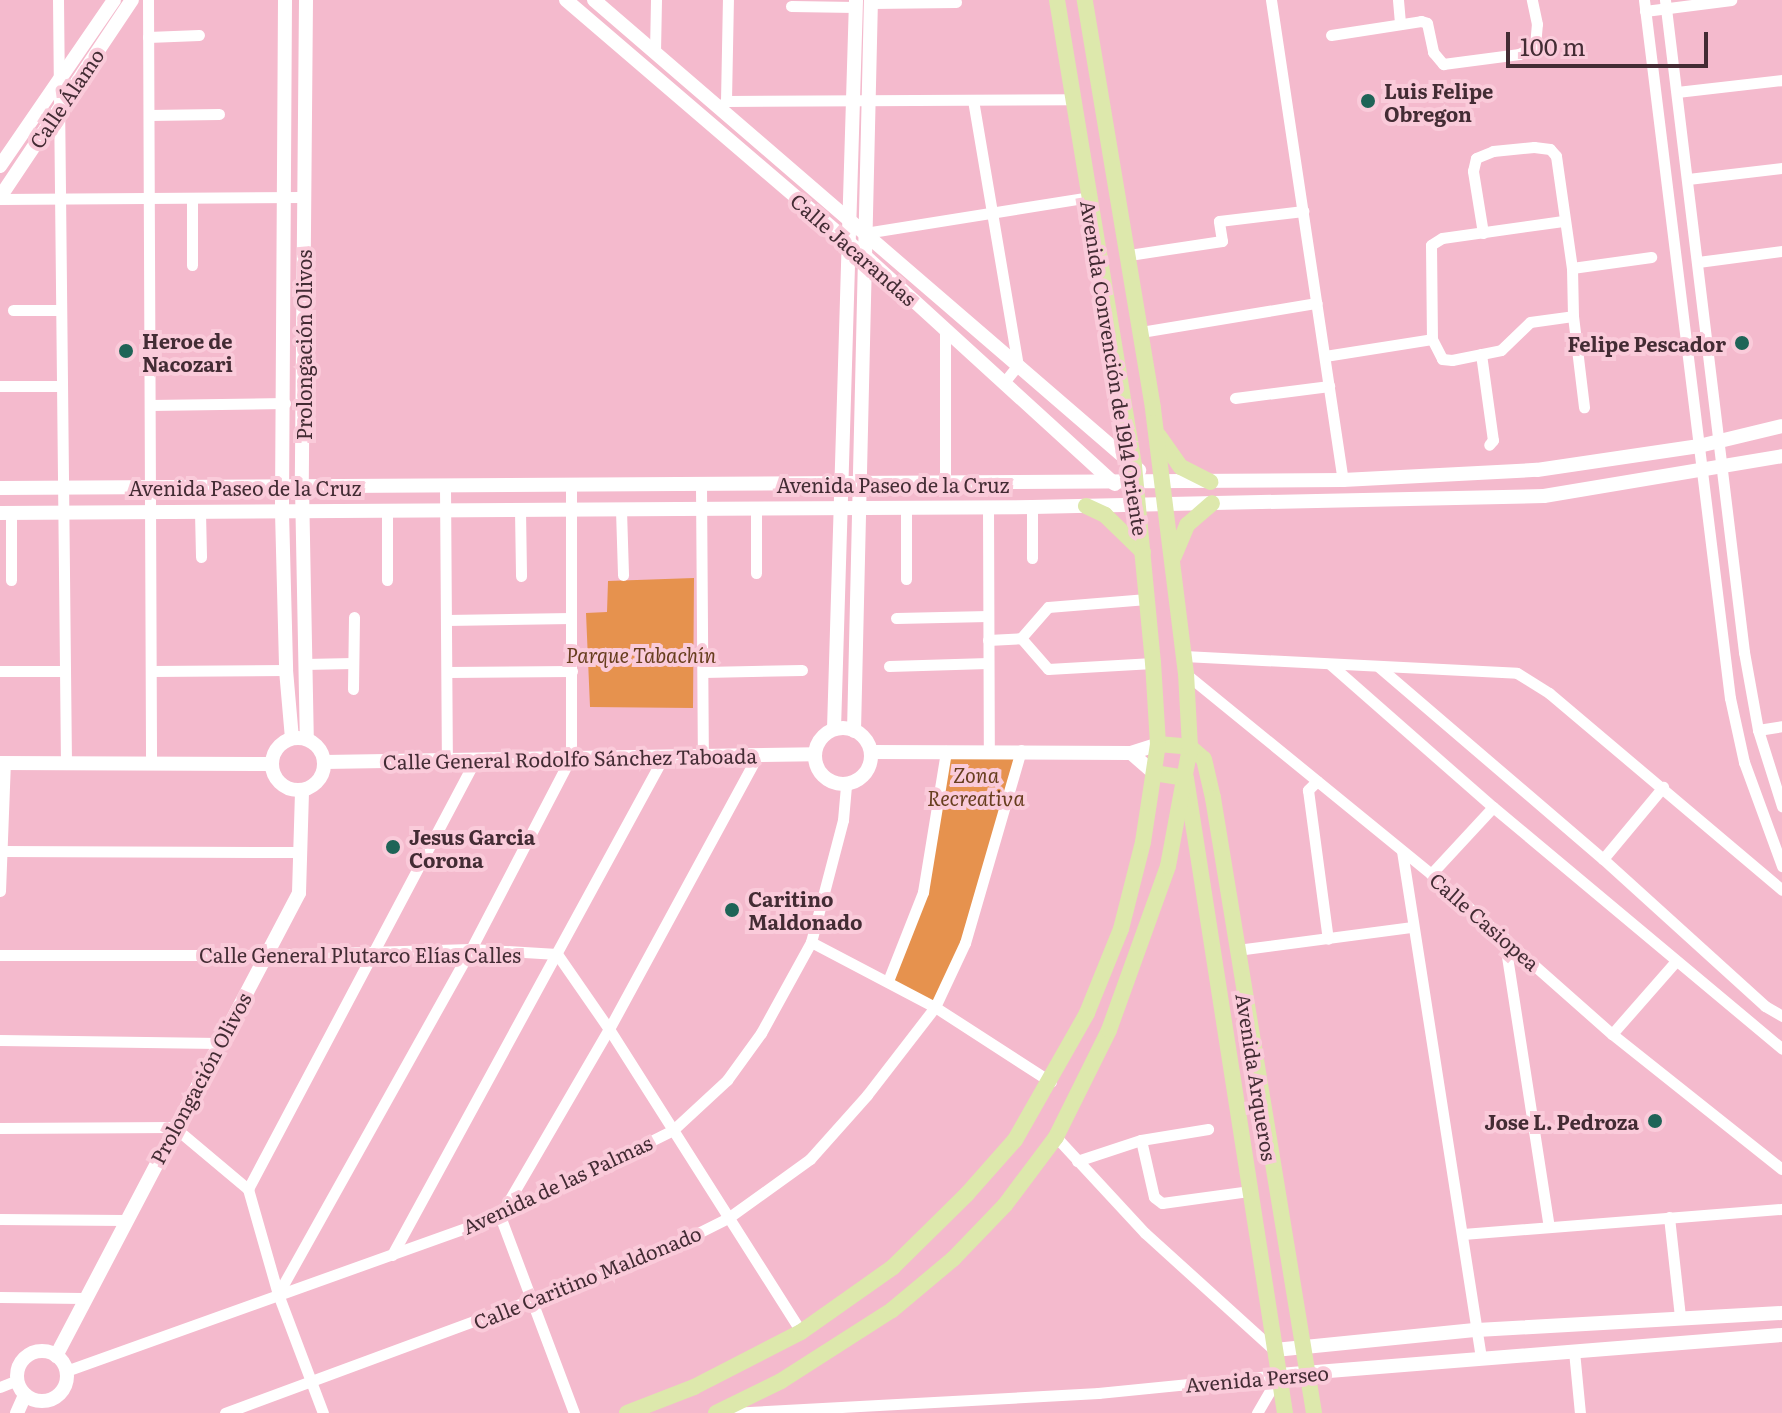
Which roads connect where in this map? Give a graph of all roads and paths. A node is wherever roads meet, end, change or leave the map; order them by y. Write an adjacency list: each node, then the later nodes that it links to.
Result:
1 (58, 0): 28 (street)
2 (114, 0): 28 (street, Calle Álamo)
3 (132, 0): 36 (street, Calle Álamo)
4 (148, 0): 26 (street)
5 (285, 0): 42 (street, Prolongación Olivos)
6 (306, 0): 43 (street, Prolongación Olivos)
7 (566, 0): 22 (street, Calle Jacarandas)
8 (656, 0): 27 (street)
9 (728, 0): 35 (street)
10 (1057, 0): 31 (main road, Avenida Convención de 1914 Oriente)
11 (1085, 0): 57 (main road, Avenida Convención de 1914 Oriente)
12 (1271, 0): 50 (street)
13 (1398, 0): 23 (street)
14 (1532, 0): 23 (street)
15 (1731, 0): 19 (street)
16 (597, 1): 22 (street); 27 (street, Calle Jacarandas)
17 (863, 2): 18 (street); 20 (street); 32 (street); 33 (street)
18 (956, 2)
19 (1666, 4): 21 (street); 30 (street)
20 (791, 6)
21 (1644, 6): 89 (street)
22 (593, 23): 55 (street, Calle Jacarandas)
23 (1400, 24): 25 (street)
24 (199, 35): 26 (street)
25 (1331, 35)
26 (148, 37): 38 (street)
27 (655, 52): 35 (street, Calle Jacarandas)
28 (59, 75): 36 (street); 39 (street, Calle Álamo)
29 (1782, 80): 30 (street)
30 (1677, 92): 41 (street)
31 (1073, 99): 34 (street); 44 (main road, Avenida Convención de 1914 Oriente)
32 (853, 100): 33 (street); 35 (street); 51 (street)
33 (870, 100): 34 (street); 53 (street)
34 (973, 100): 49 (street)
35 (723, 104): 51 (street, Calle Jacarandas)
36 (59, 108): 45 (street, Calle Álamo); 48 (street)
37 (219, 114): 38 (street)
38 (149, 115): 46 (street)
39 (0, 166)
40 (1782, 168): 41 (street)
41 (1688, 179): 60 (street)
42 (282, 197): 43 (street); 47 (street); 68 (street, Prolongación Olivos)
43 (303, 197): 67 (street, Prolongación Olivos)
44 (1089, 197): 49 (street); 91 (main road, Avenida Convención de 1914 Oriente)
45 (0, 198): 48 (street)
46 (149, 198): 47 (street); 48 (street); 83 (street)
47 (192, 198): 61 (street)
48 (60, 199): 65 (street)
49 (992, 210): 53 (street); 74 (street)
50 (1303, 211): 57 (street); 63 (street)
51 (850, 219): 53 (street, Calle Jacarandas); 55 (street)
52 (1563, 221): 54 (street); 54 (street); 62 (street)
53 (865, 233): 58 (street); 74 (street, Calle Jacarandas)
54 (1483, 233): 71 (street)
55 (849, 244): 58 (street, Calle Jacarandas); 75 (street)
56 (1782, 251): 60 (street)
57 (1129, 255): 70 (main road, Avenida Convención de 1914 Oriente)
58 (865, 256): 69 (street, Calle Jacarandas); 76 (street)
59 (1651, 257): 62 (street)
60 (1698, 262): 87 (street)
61 (192, 265)
62 (1572, 268): 66 (street)
63 (1317, 303): 70 (street); 73 (street)
64 (13, 310): 65 (street)
65 (61, 310): 79 (street)
66 (1573, 316): 72 (street); 84 (street)
67 (303, 318): 68 (street); 105 (street, Prolongación Olivos)
68 (283, 320): 82 (street, Prolongación Olivos)
69 (945, 328): 77 (street, Calle Jacarandas); 98 (street)
70 (1141, 332): 86 (main road, Avenida Convención de 1914 Oriente)
71 (1432, 339): 72 (street); 73 (street)
72 (1481, 354): 88 (street)
73 (1325, 356): 80 (street)
74 (1018, 365): 77 (street); 91 (street, Calle Jacarandas)
75 (846, 368): 76 (street); 100 (street)
76 (862, 368): 97 (street)
77 (1004, 382): 99 (street, Calle Jacarandas)
78 (0, 386): 79 (street)
79 (62, 386): 107 (street)
80 (1329, 386): 81 (street); 94 (street)
81 (1235, 398)
82 (285, 403): 83 (street); 101 (street, Prolongación Olivos)
83 (150, 405): 108 (street)
84 (1584, 407)
85 (1782, 426): 87 (street, Avenida Paseo de la Cruz)
86 (1156, 429): 95 (main road, Avenida Convención de 1914 Oriente); 96 (main road)
87 (1721, 442): 89 (street, Avenida Paseo de la Cruz); 92 (street)
88 (1489, 445)
89 (1699, 446): 93 (street); 94 (street, Avenida Paseo de la Cruz)
90 (1782, 459): 92 (street, Avenida Paseo de la Cruz)
91 (1134, 465): 95 (main road, Avenida Convención de 1914 Oriente)
92 (1723, 468): 93 (street, Avenida Paseo de la Cruz); 169 (street)
93 (1702, 472): 110 (street, Avenida Paseo de la Cruz); 203 (street)
94 (1343, 480): 96 (street, Avenida Paseo de la Cruz)
95 (1150, 482): 96 (street, Avenida Paseo de la Cruz); 99 (street, Avenida Paseo de la Cruz); 109 (main road, Avenida Convención de 1914 Oriente); 111 (main road, Avenida Convención de 1914 Oriente)
96 (1210, 482)
97 (860, 483): 98 (street, Avenida Paseo de la Cruz); 100 (street, Avenida Paseo de la Cruz); 118 (street)
98 (945, 483): 99 (street, Avenida Paseo de la Cruz)
99 (1113, 483): 109 (street, Calle Jacarandas)
100 (842, 484): 102 (street, Avenida Paseo de la Cruz); 117 (street)
101 (283, 485): 105 (street, Avenida Paseo de la Cruz); 108 (street, Avenida Paseo de la Cruz); 127 (street, Prolongación Olivos)
102 (701, 485): 104 (street, Avenida Paseo de la Cruz); 115 (street)
103 (445, 486): 104 (street, Avenida Paseo de la Cruz); 105 (street, Avenida Paseo de la Cruz); 124 (street)
104 (571, 486): 120 (street)
105 (302, 487): 130 (street, Prolongación Olivos)
106 (0, 488): 107 (street, Avenida Paseo de la Cruz)
107 (63, 488): 108 (street, Avenida Paseo de la Cruz); 129 (street)
108 (150, 488): 125 (street)
109 (1137, 503): 111 (street, Avenida Paseo de la Cruz); 112 (street, Avenida Paseo de la Cruz); 131 (main road, Avenida Convención de 1914 Oriente)
110 (1212, 503): 111 (street, Avenida Paseo de la Cruz); 134 (main road)
111 (1166, 504): 134 (main road, Avenida Convención de 1914 Oriente)
112 (1086, 506): 114 (street, Avenida Paseo de la Cruz); 131 (main road)
113 (988, 507): 114 (street, Avenida Paseo de la Cruz); 119 (street, Avenida Paseo de la Cruz); 142 (street)
114 (1032, 507): 133 (street)
115 (701, 508): 116 (street, Avenida Paseo de la Cruz); 122 (street, Avenida Paseo de la Cruz); 164 (street)
116 (756, 508): 117 (street, Avenida Paseo de la Cruz); 135 (street)
117 (842, 508): 118 (street, Avenida Paseo de la Cruz); 168 (street)
118 (859, 508): 119 (street, Avenida Paseo de la Cruz); 170 (street)
119 (906, 508): 138 (street)
120 (572, 509): 121 (street, Avenida Paseo de la Cruz); 122 (street, Avenida Paseo de la Cruz); 144 (street)
121 (520, 510): 124 (street, Avenida Paseo de la Cruz); 137 (street)
122 (621, 510): 136 (street)
123 (387, 511): 124 (street, Avenida Paseo de la Cruz); 130 (street, Avenida Paseo de la Cruz); 140 (street)
124 (445, 511): 146 (street)
125 (150, 512): 126 (street, Avenida Paseo de la Cruz); 129 (street, Avenida Paseo de la Cruz); 161 (street)
126 (200, 512): 127 (street, Avenida Paseo de la Cruz); 132 (street)
127 (282, 512): 130 (street, Avenida Paseo de la Cruz); 157 (street, Prolongación Olivos)
128 (6, 513): 129 (street, Avenida Paseo de la Cruz); 139 (street)
129 (63, 513): 160 (street)
130 (302, 513): 153 (street, Prolongación Olivos)
131 (1143, 552): 141 (main road, Avenida Convención de 1914 Oriente)
132 (201, 557)
133 (1032, 558)
134 (1173, 561): 149 (main road, Avenida Convención de 1914 Oriente)
135 (756, 573)
136 (623, 575)
137 (521, 576)
138 (906, 579)
139 (11, 580)
140 (387, 580)
141 (1147, 599): 147 (street); 152 (main road, Avenida Convención de 1914 Oriente)
142 (988, 616): 145 (street); 148 (street)
143 (354, 617): 150 (street)
144 (571, 618): 146 (street); 162 (street)
145 (896, 618)
146 (446, 620): 163 (street)
147 (1021, 638): 148 (street); 152 (street)
148 (988, 640): 151 (street)
149 (1184, 656): 154 (street); 165 (main road, Avenida Convención de 1914 Oriente)
150 (353, 663): 153 (street); 166 (street)
151 (988, 663): 155 (street); 176 (street)
152 (1153, 663): 172 (main road, Avenida Convención de 1914 Oriente)
153 (304, 664): 171 (street, Prolongación Olivos)
154 (1330, 664): 156 (street); 198 (street)
155 (889, 666)
156 (1379, 667): 195 (street); 202 (street)
157 (286, 670): 161 (street); 171 (street, Prolongación Olivos)
158 (802, 670): 164 (street)
159 (0, 671): 160 (street)
160 (65, 671): 188 (street)
161 (151, 671): 189 (street)
162 (572, 671): 163 (street); 183 (street)
163 (447, 672): 185 (street)
164 (703, 672): 180 (street)
165 (1186, 674): 173 (main road, Avenida Convención de 1914 Oriente); 193 (street, Calle Casiopea)
166 (353, 689)
167 (1782, 726): 169 (street)
168 (834, 729): 170 (street); 179 (street)
169 (1758, 730): 197 (street)
170 (854, 731): 177 (street)
171 (299, 738): 186 (street); 190 (street)
172 (1158, 744): 173 (main road); 178 (street); 191 (main road, Avenida Convención de 1914 Oriente)
173 (1190, 747): 192 (main road, Avenida Convención de 1914 Oriente); 212 (main road, Avenida Arqueros)
174 (1021, 750): 176 (street); 178 (street); 221 (street, Calle Caritino Maldonado)
175 (946, 751): 176 (street); 177 (street); 218 (street)
176 (989, 751)
177 (871, 752): 194 (street)
178 (1131, 753): 191 (street)
179 (815, 754): 181 (street, Calle General Rodolfo Sánchez Taboada); 194 (street)
180 (703, 755): 181 (street, Calle General Rodolfo Sánchez Taboada); 182 (street, Calle General Rodolfo Sánchez Taboada)
181 (758, 755): 223 (street)
182 (664, 756): 183 (street, Calle General Rodolfo Sánchez Taboada); 214 (street)
183 (571, 757): 184 (street, Calle General Rodolfo Sánchez Taboada); 211 (street)
184 (476, 759): 185 (street, Calle General Rodolfo Sánchez Taboada); 213 (street)
185 (447, 760): 186 (street, Calle General Rodolfo Sánchez Taboada)
186 (324, 762): 196 (street)
187 (2, 763): 188 (street); 199 (street)
188 (66, 763): 189 (street)
189 (151, 763): 190 (street)
190 (271, 764): 196 (street)
191 (1154, 773): 192 (main road); 228 (main road, Avenida Convención de 1914 Oriente)
192 (1186, 778): 233 (main road, Avenida Convención de 1914 Oriente); 238 (main road, Avenida Arqueros)
193 (1317, 781): 200 (street, Calle Casiopea); 209 (street)
194 (846, 784): 210 (street, Avenida de las Palmas)
195 (1663, 787): 202 (street); 205 (street)
196 (302, 790): 201 (street, Prolongación Olivos)
197 (1782, 806)
198 (1493, 807): 204 (street); 217 (street)
199 (2, 851): 201 (street); 206 (street)
200 (1402, 851): 204 (street, Calle Casiopea); 207 (street)
201 (300, 852): 216 (street, Prolongación Olivos)
202 (1603, 859): 220 (street)
203 (1782, 866)
204 (1431, 874): 208 (street, Calle Casiopea)
205 (1782, 890)
206 (0, 891)
207 (1412, 927): 209 (street); 246 (street)
208 (1504, 937): 224 (street, Calle Casiopea); 245 (street)
209 (1328, 939): 212 (street)
210 (811, 942): 218 (street); 232 (street, Avenida de las Palmas)
211 (471, 949): 213 (street, Calle General Plutarco Elías Calles); 214 (street, Calle General Plutarco Elías Calles); 248 (street)
212 (1237, 950): 257 (main road, Avenida Arqueros)
213 (375, 951): 216 (street, Calle General Plutarco Elías Calles); 237 (street)
214 (557, 954): 223 (street); 247 (street)
215 (0, 955): 216 (street, Calle General Plutarco Elías Calles)
216 (266, 955): 226 (street, Prolongación Olivos)
217 (1675, 962): 224 (street); 227 (street)
218 (888, 981): 221 (street)
219 (1782, 1005): 220 (street)
220 (1765, 1006): 222 (street)
221 (935, 1007): 228 (street); 242 (street, Calle Caritino Maldonado)
222 (1782, 1016)
223 (609, 1029): 232 (street); 240 (street)
224 (1612, 1034): 236 (street, Calle Casiopea)
225 (0, 1040): 226 (street)
226 (219, 1043): 229 (street, Prolongación Olivos)
227 (1782, 1049)
228 (1051, 1082): 255 (main road, Avenida Convención de 1914 Oriente)
229 (174, 1127): 230 (street); 237 (street); 244 (street, Prolongación Olivos)
230 (0, 1128)
231 (1208, 1129): 234 (street)
232 (673, 1130): 240 (street, Avenida de las Palmas); 242 (street)
233 (1056, 1137): 235 (street); 274 (main road, Avenida Convención de 1914 Oriente)
234 (1141, 1140): 235 (street); 238 (street)
235 (1077, 1161): 258 (street)
236 (1782, 1169)
237 (248, 1189): 248 (street)
238 (1250, 1191): 258 (main road, Avenida Arqueros)
239 (1782, 1209): 241 (street)
240 (500, 1216): 247 (street, Avenida de las Palmas); 251 (street)
241 (1669, 1217): 245 (street); 253 (street)
242 (728, 1218): 251 (street, Calle Caritino Maldonado); 255 (street)
243 (0, 1219): 244 (street)
244 (125, 1220): 250 (street, Prolongación Olivos)
245 (1549, 1227): 246 (street)
246 (1463, 1234): 254 (street)
247 (392, 1255): 248 (street, Avenida de las Palmas)
248 (278, 1294): 262 (street, Avenida de las Palmas); 266 (street)
249 (0, 1297): 250 (street)
250 (83, 1298): 260 (street, Prolongación Olivos)
251 (533, 1302): 266 (street, Calle Caritino Maldonado); 272 (street)
252 (1782, 1313): 253 (street, Avenida Perseo)
253 (1680, 1317): 254 (street, Avenida Perseo)
254 (1477, 1330): 257 (street, Avenida Perseo); 261 (street)
255 (801, 1332): 273 (main road, Avenida Convención de 1914 Oriente)
256 (1782, 1335): 259 (street, Avenida Perseo)
257 (1303, 1348): 258 (street, Avenida Perseo); 263 (main road, Avenida Arqueros)
258 (1275, 1350): 264 (main road, Avenida Arqueros)
259 (1574, 1351): 261 (street, Avenida Perseo); 279 (street)
260 (56, 1356): 262 (street); 265 (street)
261 (1481, 1358): 263 (street, Avenida Perseo)
262 (66, 1371): 268 (street)
263 (1307, 1373): 264 (street, Avenida Perseo); 278 (main road, Avenida Arqueros)
264 (1279, 1375): 275 (street, Avenida Perseo); 276 (street); 277 (main road, Avenida Arqueros)
265 (17, 1380): 267 (street); 268 (street)
266 (312, 1383): 270 (street, Calle Caritino Maldonado); 271 (street)
267 (0, 1387)
268 (25, 1395): 269 (street)
269 (17, 1413)
270 (225, 1413)
271 (323, 1413)
272 (574, 1413)
273 (627, 1413)
274 (716, 1413)
275 (731, 1413)
276 (1257, 1413)
277 (1285, 1413)
278 (1314, 1413)
279 (1580, 1413)

